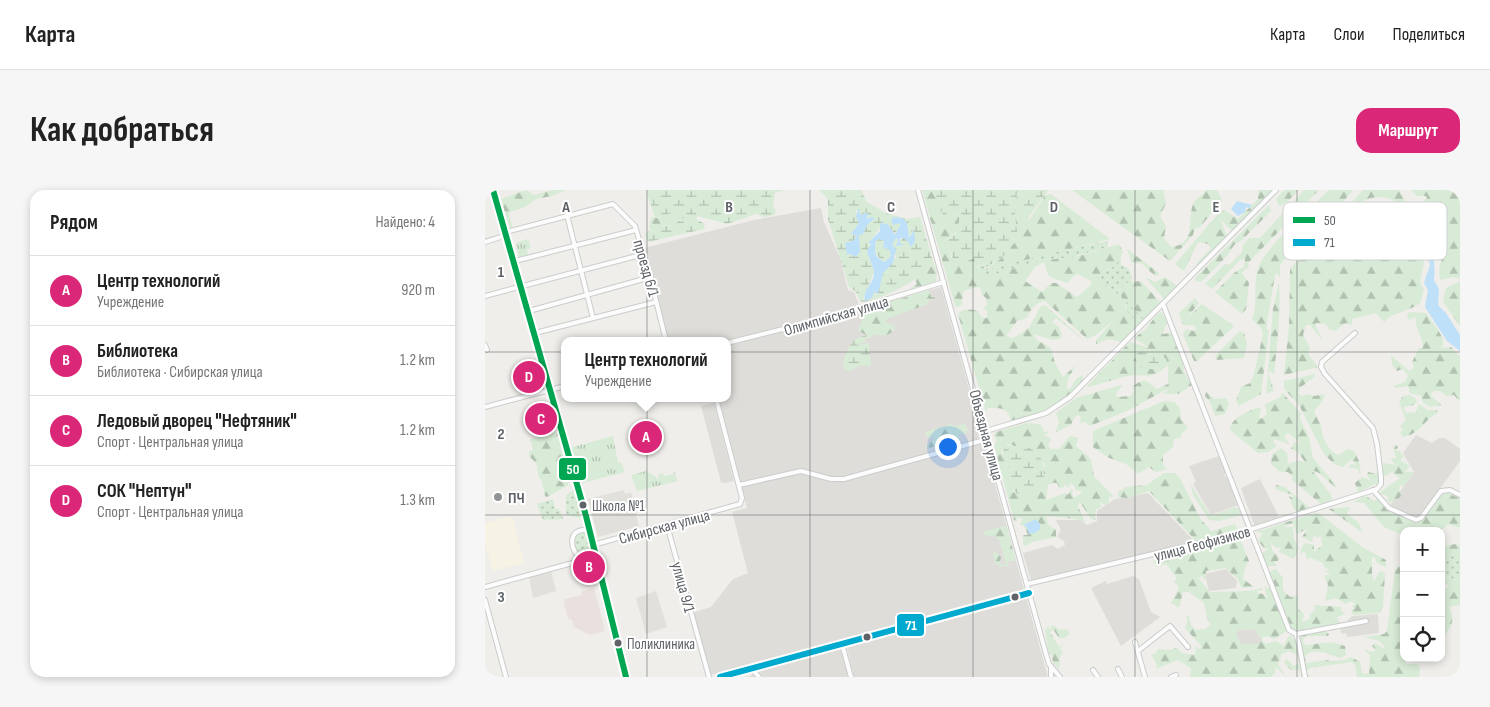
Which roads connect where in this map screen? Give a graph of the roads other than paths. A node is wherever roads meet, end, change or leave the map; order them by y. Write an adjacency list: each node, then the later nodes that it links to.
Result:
1 (493, 190): 6 (street)
2 (918, 190): 13 (street, Объездная улица)
3 (1276, 190): 18 (street)
4 (567, 215): 5 (street, проезд 6/1); 6 (street); 8 (street)
5 (636, 230): 8 (street); 9 (street, проезд 6/1)
6 (507, 234): 7 (street); 10 (street)
7 (485, 242)
8 (575, 246): 10 (street); 11 (street)
9 (644, 254): 11 (street); 12 (street, проезд 6/1)
10 (515, 262): 14 (street)
11 (581, 269): 14 (street); 15 (street)
12 (651, 277): 15 (street); 17 (street, проезд 6/1)
13 (944, 282): 24 (street, Олимпийская улица); 29 (street, Объездная улица)
14 (521, 286): 16 (street); 19 (street)
15 (588, 294): 19 (street); 20 (street)
16 (485, 296)
17 (657, 302): 20 (street); 23 (street, проезд 6/1)
18 (1163, 304): 29 (street); 36 (street)
19 (529, 311): 21 (street)
20 (593, 318): 21 (street)
21 (535, 334): 26 (street)
22 (1355, 334): 32 (street)
23 (666, 337)
24 (731, 342)
25 (561, 387): 26 (street)
26 (551, 390): 28 (street); 34 (street)
27 (717, 402): 31 (street)
28 (485, 407)
29 (986, 431): 30 (street, Объездная улица)
30 (988, 439): 31 (street); 44 (street, Объездная улица)
31 (739, 486): 35 (street, Сибирская улица)
32 (1373, 490): 33 (street); 36 (street, улица Геофизиков)
33 (1460, 495)
34 (586, 518): 37 (street); 38 (street)
35 (667, 525): 39 (street, Сибирская улица); 60 (street, улица 9/1)
36 (1250, 531): 44 (street, улица Геофизиков); 49 (street)
37 (576, 532): 38 (street); 40 (street)
38 (591, 537): 39 (street)
39 (593, 546): 41 (street); 43 (street)
40 (574, 551): 41 (street); 42 (street)
41 (587, 559): 42 (street); 43 (street)
42 (567, 564): 45 (street)
43 (600, 576): 59 (street)
44 (1027, 584): 46 (street, Объездная улица)
45 (485, 587)
46 (1029, 593): 51 (street); 54 (street, Объездная улица)
47 (485, 600): 58 (street)
48 (1366, 620): 49 (street)
49 (1296, 634): 69 (street)
50 (1135, 642): 53 (street)
51 (842, 644): 55 (street); 63 (street)
52 (1188, 647): 53 (street)
53 (1138, 651): 68 (street)
54 (1051, 666): 64 (street); 65 (street, Объездная улица)
55 (751, 668): 61 (street); 62 (street)
56 (1118, 669): 67 (street)
57 (1093, 670): 66 (street)
58 (506, 677)
59 (626, 677)
60 (709, 677)
61 (720, 677)
62 (759, 677)
63 (851, 677)
64 (1051, 677)
65 (1060, 677)
66 (1098, 677)
67 (1121, 677)
68 (1145, 677)
69 (1305, 677)

